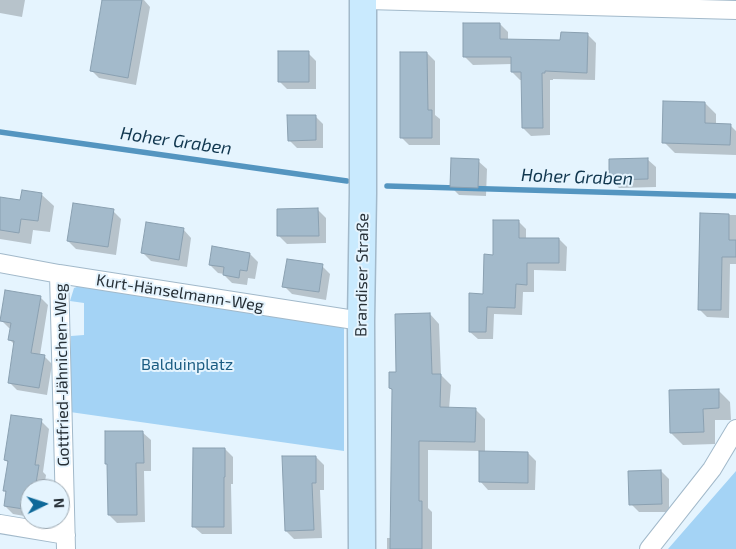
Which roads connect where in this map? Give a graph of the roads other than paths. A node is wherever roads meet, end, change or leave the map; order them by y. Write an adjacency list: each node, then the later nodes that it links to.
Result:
1 (363, 0): 6 (street, Brandiser Straße)
2 (367, 0): 3 (street)
3 (736, 10)
4 (0, 263): 5 (street, Kurt-Hänselmann-Weg)
5 (59, 274): 6 (street, Kurt-Hänselmann-Weg); 9 (street, Gottfried-Jähnichen-Weg)
6 (361, 321): 10 (street, Brandiser Straße)
7 (736, 429): 11 (street)
8 (0, 524): 9 (street, Gottfried-Jähnichen-Weg)
9 (66, 542)
10 (362, 549)
11 (650, 549)

